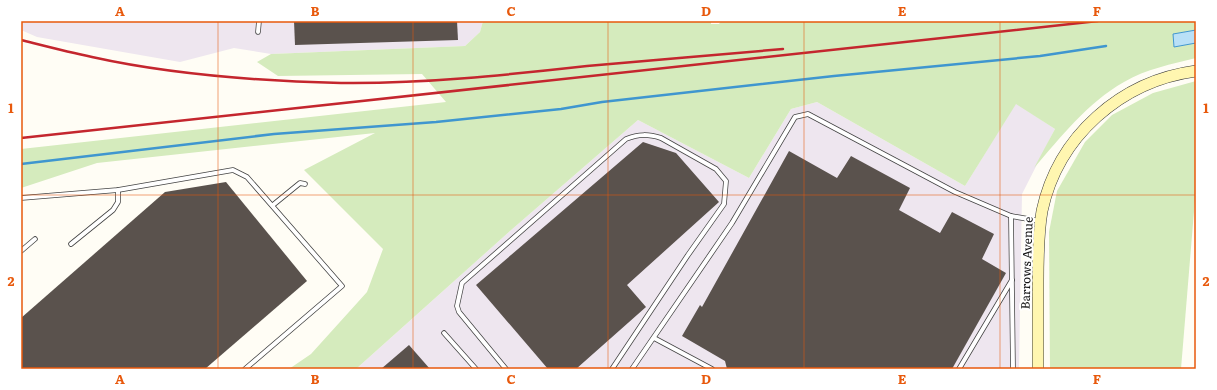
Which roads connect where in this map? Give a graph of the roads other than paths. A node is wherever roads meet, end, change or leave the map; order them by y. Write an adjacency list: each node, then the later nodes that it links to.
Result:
1 (259, 21): 2 (lane)
2 (258, 32)
3 (1196, 71): 9 (street, Barrows Avenue)
4 (304, 184): 7 (lane)
5 (118, 190): 6 (lane); 7 (lane); 11 (lane)
6 (21, 198)
7 (273, 205): 16 (lane)
8 (1011, 216): 9 (lane); 13 (lane); 15 (lane)
9 (1041, 221): 24 (street, Barrows Avenue)
10 (35, 238): 12 (lane)
11 (71, 244)
12 (21, 251)
13 (1013, 279): 22 (lane); 23 (lane)
14 (444, 333): 17 (lane)
15 (654, 338): 20 (lane); 21 (lane)
16 (245, 369)
17 (476, 369)
18 (506, 369): 19 (lane)
19 (612, 369)
20 (632, 369)
21 (712, 369)
22 (959, 369)
23 (1013, 369)
24 (1038, 369)

